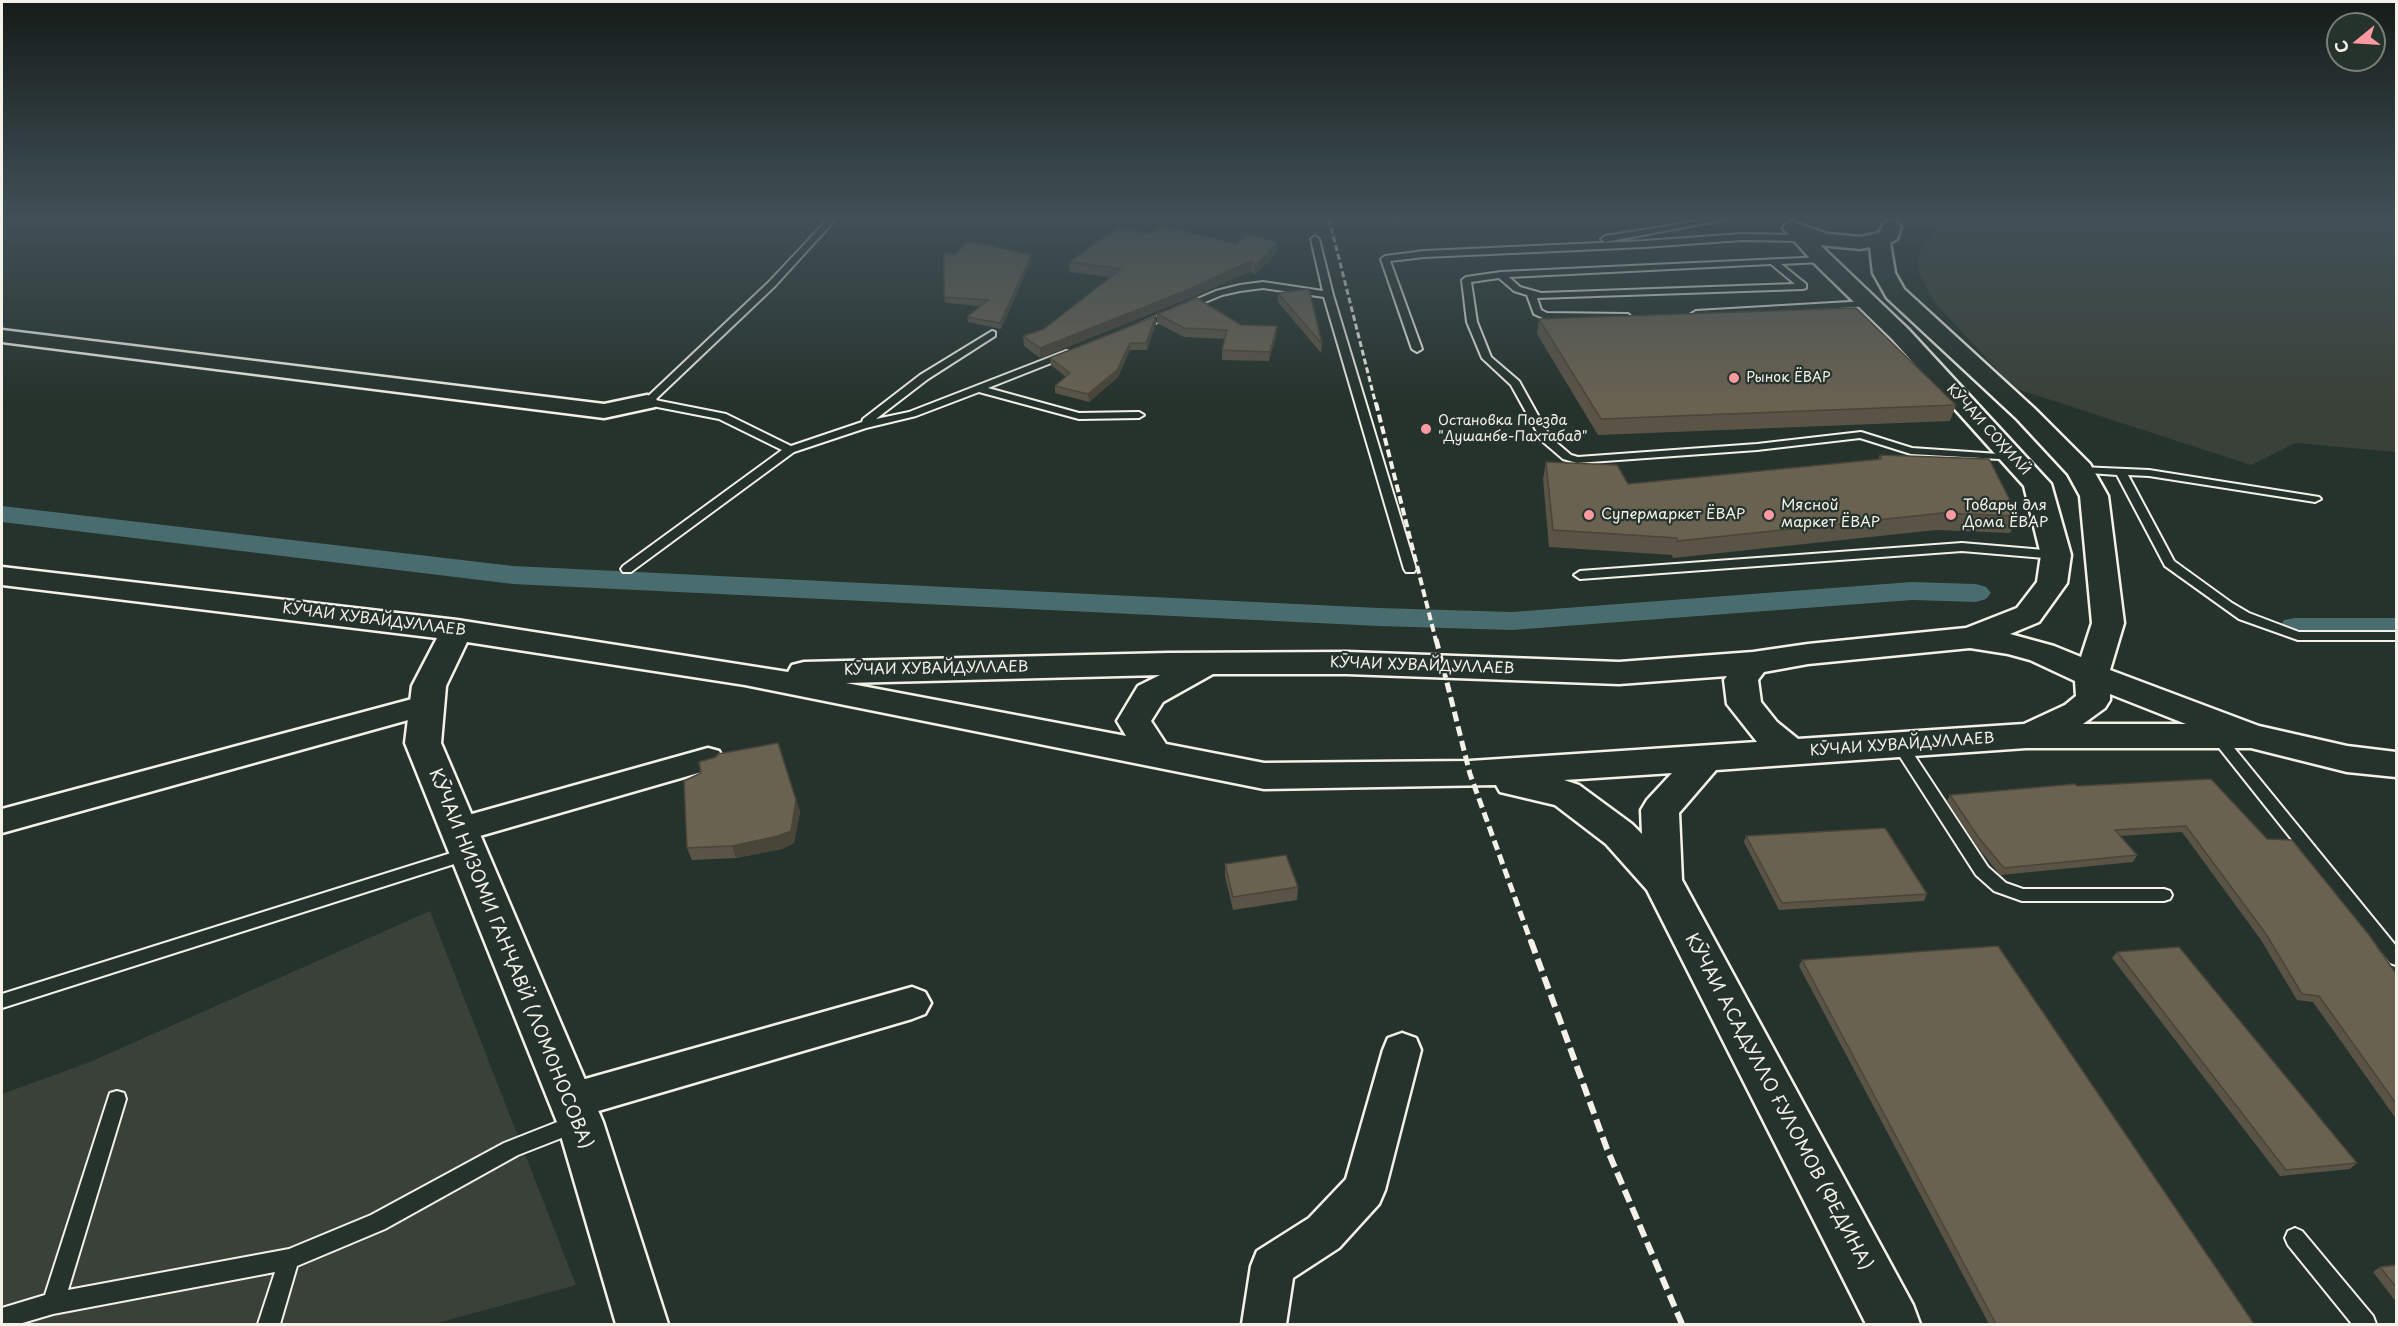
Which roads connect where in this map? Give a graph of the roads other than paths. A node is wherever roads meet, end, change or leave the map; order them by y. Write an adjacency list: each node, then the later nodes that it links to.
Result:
1 (775, 281): 22 (lane)
2 (1325, 281): 11 (lane)
3 (1393, 281): 20 (lane)
4 (1466, 281): 26 (lane)
5 (1508, 281): 10 (lane)
6 (1797, 281): 9 (lane)
7 (1843, 281): 12 (street, КӮЧАИ СОҲИЛӢ)
8 (1888, 281): 27 (street)
9 (1803, 286): 10 (lane); 13 (lane)
10 (1531, 294): 15 (lane)
11 (1328, 295): 16 (lane); 31 (lane)
12 (1867, 304): 13 (lane); 26 (street, КӮЧАИ СОҲИЛӢ)
13 (1824, 306): 14 (lane)
14 (1683, 314)
15 (1635, 316)
16 (1133, 328)
17 (992, 334): 24 (lane)
18 (2, 336): 22 (street)
19 (1080, 348): 21 (lane)
20 (1416, 349)
21 (977, 388): 23 (lane); 24 (lane)
22 (647, 402): 25 (lane)
23 (1139, 415)
24 (863, 425): 25 (lane)
25 (790, 450): 32 (lane)
26 (2013, 458): 30 (street, КӮЧАИ СОҲИЛӢ)
27 (2080, 470): 28 (lane); 41 (street)
28 (2121, 472): 29 (lane); 36 (lane)
29 (2315, 499)
30 (2056, 555): 33 (lane); 37 (street, КӮЧАИ СОҲИЛӢ)
31 (1410, 568)
32 (627, 569)
33 (1580, 575)
34 (2, 576): 35 (street, КӮЧАИ ХУВАЙДУЛЛАЕВ)
35 (457, 630): 40 (street, КӮЧАИ ХУВАЙДУЛЛАЕВ); 42 (street, КӮЧАИ НИЗОМИ ГАНҶАВӢ (ЛОМОНОСОВА))
36 (2397, 636)
37 (1970, 638): 39 (street, КӮЧАИ ХУВАЙДУЛЛАЕВ); 41 (street, КӮЧАИ ХУВАЙДУЛЛАЕВ)
38 (1208, 663): 39 (street, КӮЧАИ ХУВАЙДУЛЛАЕВ); 40 (street, КӮЧАИ ХУВАЙДУЛЛАЕВ); 46 (street)
39 (1753, 663): 47 (street)
40 (745, 674): 46 (street, КӮЧАИ ХУВАЙДУЛЛАЕВ)
41 (2092, 675): 43 (street, КӮЧАИ ХУВАЙДУЛЛАЕВ); 44 (street, КӮЧАИ ХУВАЙДУЛЛАЕВ)
42 (427, 705): 52 (street); 53 (street, КӮЧАИ НИЗОМИ ГАНҶАВӢ (ЛОМОНОСОВА))
43 (2026, 736): 44 (street, КӮЧАИ ХУВАЙДУЛЛАЕВ); 45 (street, КӮЧАИ ХУВАЙДУЛЛАЕВ)
44 (2234, 736): 50 (street, КӮЧАИ ХУВАЙДУЛЛАЕВ); 56 (lane)
45 (1900, 745): 47 (street, КӮЧАИ ХУВАЙДУЛЛАЕВ); 55 (lane)
46 (1153, 753): 51 (street, КӮЧАИ ХУВАЙДУЛЛАЕВ)
47 (1791, 753): 49 (street, КӮЧАИ ХУВАЙДУЛЛАЕВ)
48 (708, 759): 53 (street)
49 (1705, 759): 51 (street, КӮЧАИ ХУВАЙДУЛЛАЕВ); 54 (street)
50 (2397, 764)
51 (1470, 774): 54 (street)
52 (2, 821)
53 (464, 842): 57 (lane); 61 (street, КӮЧАИ НИЗОМИ ГАНҶАВӢ (ЛОМОНОСОВА))
54 (1662, 880): 69 (street, КӮЧАИ АСАДУЛЛО ҒУЛОМОВ (ФЕДИНА))
55 (2164, 895)
56 (2397, 958)
57 (2, 1001)
58 (912, 1003): 61 (street)
59 (1402, 1050): 68 (street)
60 (117, 1100): 64 (lane)
61 (575, 1111): 63 (lane); 67 (street, КӮЧАИ НИЗОМИ ГАНҶАВӢ (ЛОМОНОСОВА))
62 (2295, 1238): 70 (lane)
63 (289, 1259): 64 (lane); 66 (lane)
64 (53, 1304): 65 (lane)
65 (2, 1319)
66 (269, 1324)
67 (642, 1324)
68 (1264, 1324)
69 (1894, 1324)
70 (2365, 1324)

